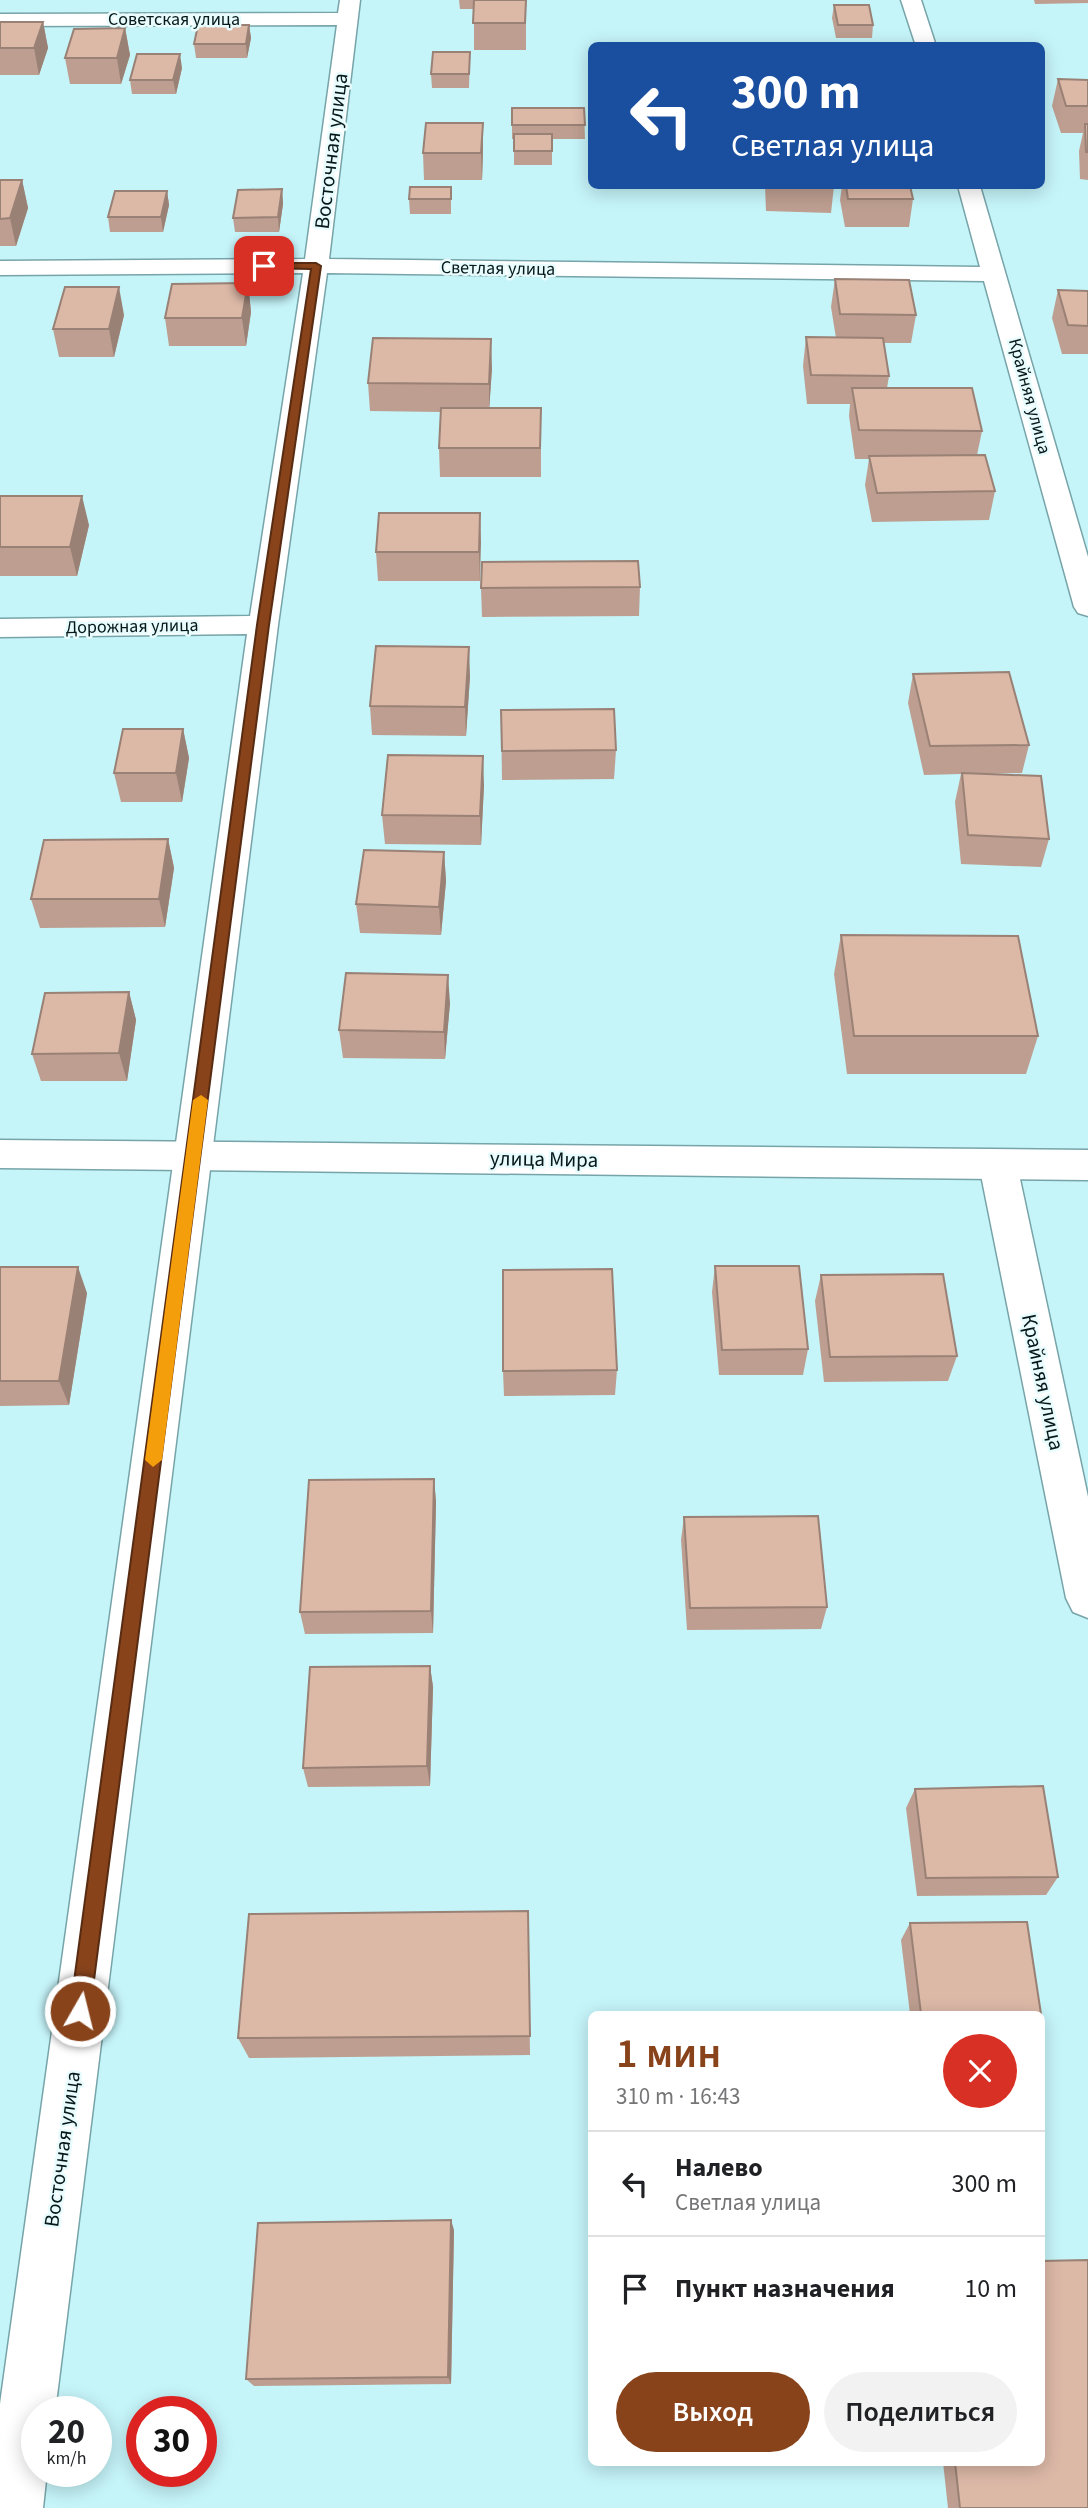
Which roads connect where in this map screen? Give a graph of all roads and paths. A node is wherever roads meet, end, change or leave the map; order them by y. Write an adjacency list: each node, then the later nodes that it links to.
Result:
1 (911, 0): 4 (street)
2 (349, 9): 3 (street, Советская улица); 6 (street, Восточная улица)
3 (0, 20)
4 (925, 42)
5 (970, 189): 8 (street, Крайняя улица)
6 (316, 266): 7 (street, Светлая улица); 8 (street, Светлая улица); 10 (street, Восточная улица)
7 (0, 268)
8 (996, 274): 9 (street, Крайняя улица)
9 (1088, 607)
10 (263, 625): 11 (street, Дорожная улица); 13 (street, Восточная улица)
11 (0, 628)
12 (0, 1154): 13 (street, улица Мира)
13 (194, 1154): 14 (street, улица Мира); 17 (street, Восточная улица)
14 (998, 1165): 15 (street, улица Мира); 16 (street, Крайняя улица)
15 (1088, 1165)
16 (1088, 1598)
17 (14, 2508)

